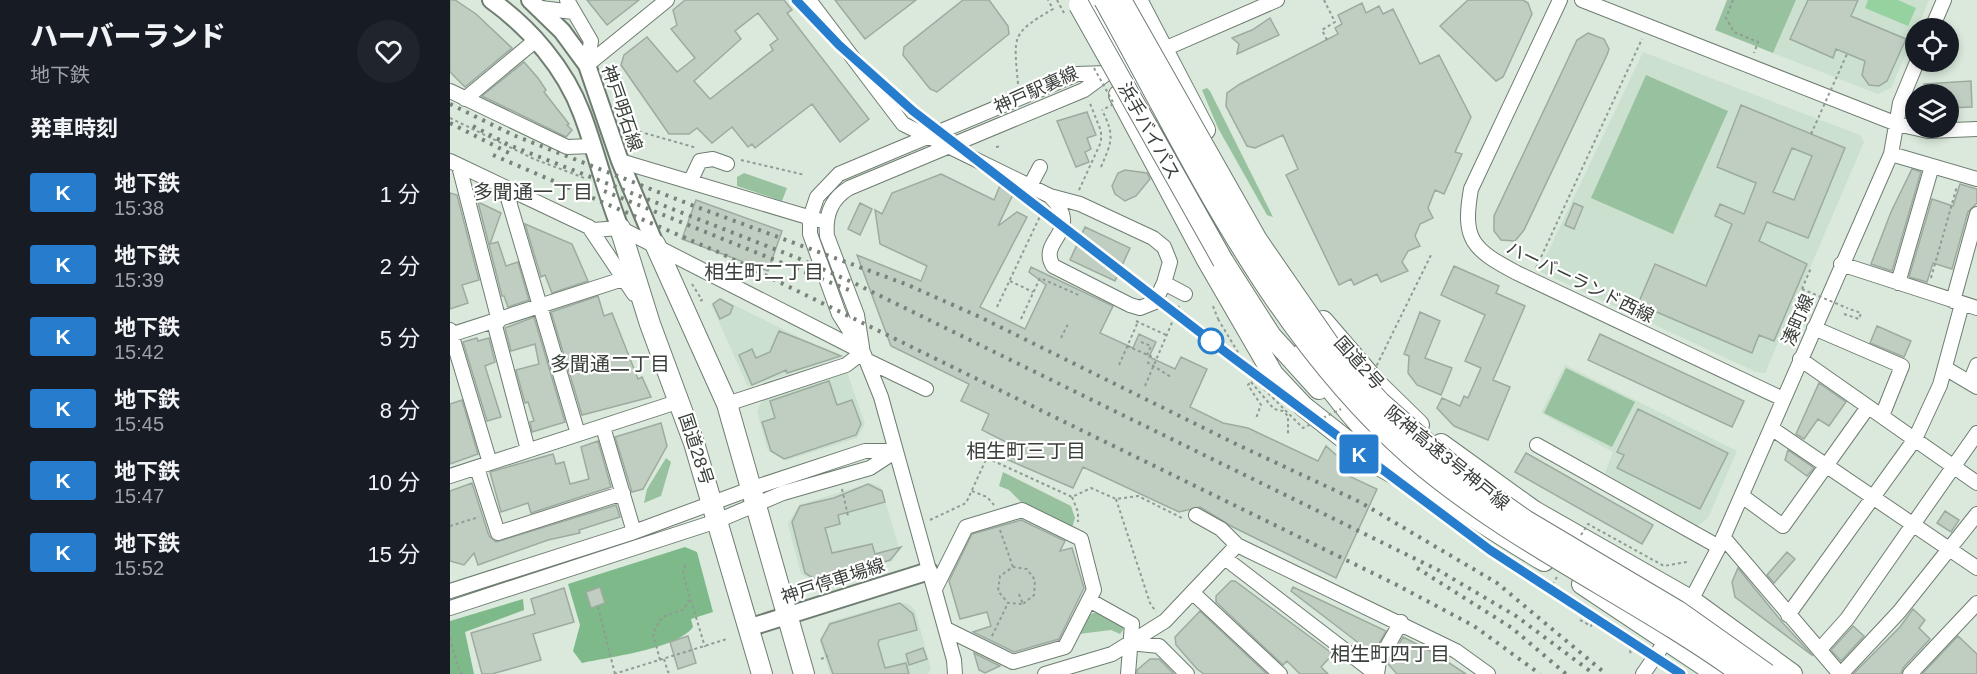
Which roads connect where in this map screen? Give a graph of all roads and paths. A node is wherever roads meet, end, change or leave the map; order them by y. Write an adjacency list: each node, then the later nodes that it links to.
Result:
1 (491, 0): 24 (main road)
2 (667, 0): 29 (street)
3 (809, 0): 43 (street)
4 (1048, 0): 19 (path)
5 (1057, 0): 22 (path, bridge)
6 (1077, 0): 125 (highway, 浜手バイパス, bridge)
7 (1092, 0): 30 (highway, 国道2号)
8 (1104, 0): 214 (highway, 阪神高速3号神戸線, bridge)
9 (1121, 0): 215 (highway, 阪神高速3号神戸線, bridge)
10 (1137, 0): 26 (highway, 国道2号)
11 (1151, 0): 26 (highway)
12 (1277, 0): 26 (street)
13 (1324, 0): 25 (path)
14 (1560, 0): 117 (street, ハーバーランド西線)
15 (1582, 0): 39 (street)
16 (1733, 0): 27 (path)
17 (1944, 0): 21 (street)
18 (536, 4): 20 (street); 29 (main road, 神戸明石線)
19 (1060, 5): 31 (highway); 34 (path)
20 (570, 6): 29 (street)
21 (1936, 18)
22 (1068, 21)
23 (1643, 38): 74 (path)
24 (536, 40): 36 (street); 44 (main road)
25 (1327, 40)
26 (1163, 50): 30 (street); 175 (highway, 国道2号)
27 (1754, 53)
28 (1847, 54): 42 (path, bridge)
29 (587, 65): 51 (main road, 神戸明石線)
30 (1127, 65): 31 (street); 125 (highway, 国道2号)
31 (1099, 67): 43 (street, 神戸駅裏線); 45 (street, 神戸駅裏線); 56 (path, bridge); 148 (highway)
32 (610, 68): 41 (path)
33 (1913, 72): 39 (street, 湊町線)
34 (1018, 85)
35 (450, 91): 36 (street)
36 (465, 99): 44 (street)
37 (1089, 101): 64 (path)
38 (450, 118): 61 (path)
39 (1897, 124): 40 (street); 50 (street, 湊町線)
40 (1977, 129)
41 (634, 130): 48 (path); 49 (path)
42 (1811, 134)
43 (928, 136): 45 (street); 67 (street, 神戸駅裏線)
44 (592, 146): 61 (main road)
45 (950, 147): 62 (street); 68 (street, 神戸駅裏線)
46 (996, 147): 47 (path)
47 (1002, 147)
48 (639, 150)
49 (706, 151)
50 (1891, 154): 54 (street); 72 (street, 湊町線)
51 (620, 161): 60 (street); 71 (main road, 神戸明石線)
52 (733, 162): 58 (path); 60 (street)
53 (454, 163): 63 (street); 94 (street)
54 (1932, 166): 57 (street); 79 (street)
55 (1040, 167): 62 (street)
56 (1101, 167)
57 (1960, 174): 59 (street); 81 (path)
58 (805, 175)
59 (1977, 179)
60 (690, 182): 67 (street)
61 (604, 186): 69 (main road)
62 (1030, 186): 65 (street)
63 (506, 188): 70 (street); 87 (street)
64 (1079, 190)
65 (1047, 202): 77 (path); 78 (street); 78 (street)
66 (1977, 213): 85 (street)
67 (810, 218): 68 (street); 105 (street)
68 (826, 223): 105 (street)
69 (620, 228): 70 (street); 71 (street); 96 (highway, 国道28号)
70 (593, 230): 75 (street)
71 (655, 244): 105 (street); 119 (highway)
72 (1841, 264): 79 (street); 98 (street, 湊町線)
73 (1811, 268): 90 (path, bridge)
74 (1535, 270)
75 (626, 278): 87 (street); 96 (street)
76 (689, 280): 84 (path)
77 (1010, 281): 80 (path); 88 (path)
78 (1164, 283): 82 (street)
79 (1898, 283): 81 (street)
80 (1033, 292): 83 (path); 92 (path)
81 (1927, 292): 85 (street)
82 (1185, 294): 100 (path)
83 (1084, 298)
84 (698, 302)
85 (1958, 303): 89 (street); 112 (street)
86 (1213, 306): 93 (path)
87 (541, 307): 94 (street); 127 (street)
88 (997, 308)
89 (1977, 308)
90 (1844, 314)
91 (1127, 317): 95 (path)
92 (1021, 319)
93 (1218, 319)
94 (496, 322): 99 (street); 132 (street)
95 (1138, 322): 100 (path); 103 (path)
96 (650, 324): 118 (highway, 国道28号)
97 (1068, 324): 101 (path)
98 (1814, 328): 107 (street, 湊町線); 121 (street)
99 (450, 334): 135 (street)
100 (1166, 335): 106 (path)
101 (1061, 338)
102 (1142, 342): 104 (path)
103 (1127, 346): 104 (path); 109 (path)
104 (1147, 355): 106 (path)
105 (865, 356): 116 (street); 119 (street); 133 (street)
106 (1156, 359): 110 (path)
107 (1800, 359): 117 (street, 湊町線); 120 (street)
108 (1148, 362): 110 (path)
109 (1119, 365)
110 (1153, 366): 113 (path); 115 (path)
111 (1977, 366): 114 (street)
112 (1945, 368): 114 (street); 129 (street)
113 (1171, 377)
114 (1973, 385)
115 (1145, 386)
116 (926, 389)
117 (1783, 399): 124 (street, 湊町線)
118 (680, 401): 123 (street); 150 (highway, 国道28号)
119 (727, 404): 144 (highway)
120 (1868, 407): 121 (street); 136 (street)
121 (1882, 416): 129 (street)
122 (1256, 418): 128 (path)
123 (603, 427): 127 (street); 142 (street)
124 (1771, 428): 136 (street); 143 (street, 湊町線)
125 (1364, 429): 148 (highway, 国道2号)
126 (1977, 433): 137 (street)
127 (578, 434): 132 (street)
128 (1288, 435)
129 (1915, 439): 137 (street); 146 (street)
130 (995, 440): 134 (path)
131 (1537, 445): 161 (street)
132 (528, 450): 135 (street)
133 (896, 451): 144 (street); 168 (street)
134 (987, 458): 141 (path); 145 (path)
135 (484, 466): 138 (street); 151 (street)
136 (1827, 466): 143 (street); 146 (street)
137 (1955, 467): 139 (street); 158 (street)
138 (450, 476)
139 (1977, 483)
140 (842, 489): 153 (path)
141 (972, 490): 149 (path); 155 (path)
142 (623, 493): 151 (street); 160 (street)
143 (1742, 495): 161 (street, 湊町線)
144 (755, 496): 150 (street); 183 (highway)
145 (1072, 497): 147 (path); 156 (path)
146 (1874, 497): 158 (street); 182 (street)
147 (1116, 499): 154 (path); 181 (path)
148 (1456, 505): 191 (highway, 国道2号)
149 (997, 509)
150 (715, 512): 160 (street); 180 (street); 187 (highway, 国道28号)
151 (491, 513): 159 (path)
152 (1977, 514): 163 (street)
153 (848, 516)
154 (1193, 519): 162 (street)
155 (930, 520)
156 (1078, 522)
157 (1001, 524): 166 (path)
158 (1915, 525): 163 (street); 195 (street)
159 (450, 526)
160 (634, 532): 170 (street)
161 (1721, 542): 175 (street, 湊町線); 182 (street)
162 (1237, 545): 164 (street); 186 (street)
163 (1950, 549): 167 (street); 217 (street)
164 (1226, 559): 171 (street); 211 (street)
165 (685, 565): 173 (path)
166 (1013, 567): 176 (path); 178 (path)
167 (1977, 568)
168 (929, 571): 169 (street); 183 (main road, 神戸停車場線)
169 (935, 589): 174 (street); 188 (street)
170 (450, 591)
171 (1193, 593): 193 (street); 210 (street)
172 (1019, 594): 178 (path)
173 (690, 599): 194 (path); 199 (path)
174 (1089, 600): 188 (street); 193 (street)
175 (1692, 601): 191 (street, 湊町線); 216 (highway, 国道2号)
176 (1008, 603): 178 (path); 192 (path)
177 (1977, 603): 218 (street)
178 (1023, 604)
179 (598, 607): 202 (path)
180 (450, 608)
181 (1159, 614)
182 (1788, 615): 195 (street)
183 (788, 616): 187 (main road, 神戸停車場線); 205 (highway)
184 (1580, 620): 185 (path)
185 (1594, 620)
186 (1401, 622): 211 (street); 212 (street)
187 (748, 628): 204 (highway, 国道28号)
188 (946, 629): 206 (street)
189 (450, 639): 201 (path)
190 (727, 639): 194 (path)
191 (1667, 639): 200 (street); 213 (highway, 国道2号)
192 (990, 640)
193 (1130, 643): 207 (street); 208 (street); 209 (street)
194 (705, 647): 198 (path)
195 (1821, 648): 217 (street)
196 (828, 656): 197 (path)
197 (821, 658)
198 (664, 659): 199 (path); 203 (path)
199 (660, 660): 202 (path)
200 (1645, 673)
201 (464, 674)
202 (614, 674)
203 (672, 674)
204 (762, 674)
205 (804, 674)
206 (955, 674)
207 (1045, 674)
208 (1128, 674)
209 (1187, 674)
210 (1280, 674)
211 (1376, 674)
212 (1488, 674)
213 (1717, 674)
214 (1742, 674)
215 (1767, 674)
216 (1792, 674)
217 (1841, 674)
218 (1910, 674)

